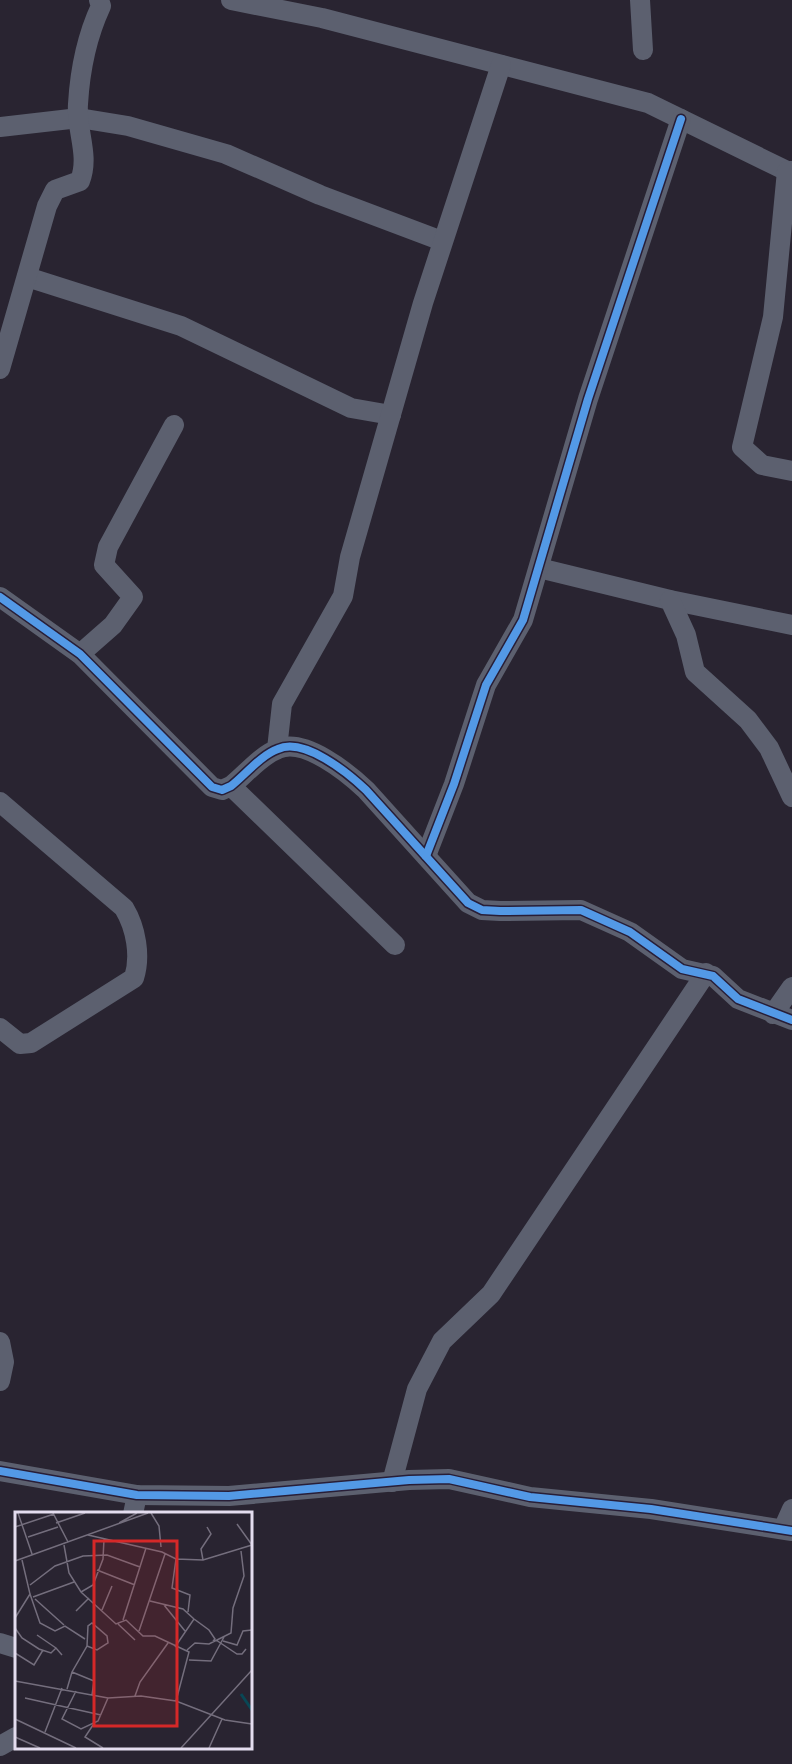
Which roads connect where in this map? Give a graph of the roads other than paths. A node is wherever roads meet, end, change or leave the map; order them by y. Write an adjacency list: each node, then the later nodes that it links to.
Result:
1 (99, 0): 6 (street)
2 (231, 0): 5 (street)
3 (640, 0): 4 (street)
4 (643, 50)
5 (501, 65): 7 (street); 10 (street)
6 (79, 118): 8 (street); 10 (street); 11 (street)
7 (681, 119): 9 (street); 16 (street)
8 (0, 127)
9 (789, 171): 15 (street)
10 (442, 241): 13 (street)
11 (27, 277): 12 (street); 13 (street)
12 (0, 369)
13 (391, 415): 21 (street)
14 (174, 425): 20 (street)
15 (792, 471)
16 (539, 568): 18 (street); 25 (street)
17 (0, 597): 20 (street)
18 (670, 600): 19 (street); 23 (street)
19 (792, 625)
20 (80, 654): 22 (street)
21 (277, 749): 22 (street); 25 (street)
22 (231, 786): 26 (street)
23 (792, 797)
24 (0, 802): 31 (street)
25 (426, 856): 27 (street)
26 (395, 945)
27 (706, 973): 29 (street); 35 (street)
28 (792, 987): 29 (street)
29 (773, 1014): 30 (street)
30 (792, 1020)
31 (0, 1028)
32 (0, 1342): 33 (street)
33 (0, 1381)
34 (0, 1471): 36 (street)
35 (392, 1482): 36 (street); 38 (street)
36 (135, 1504)
37 (792, 1509): 38 (street)
38 (788, 1530)
39 (0, 1643): 40 (street)
40 (15, 1648)
41 (15, 1738): 42 (street)
42 (0, 1746)

